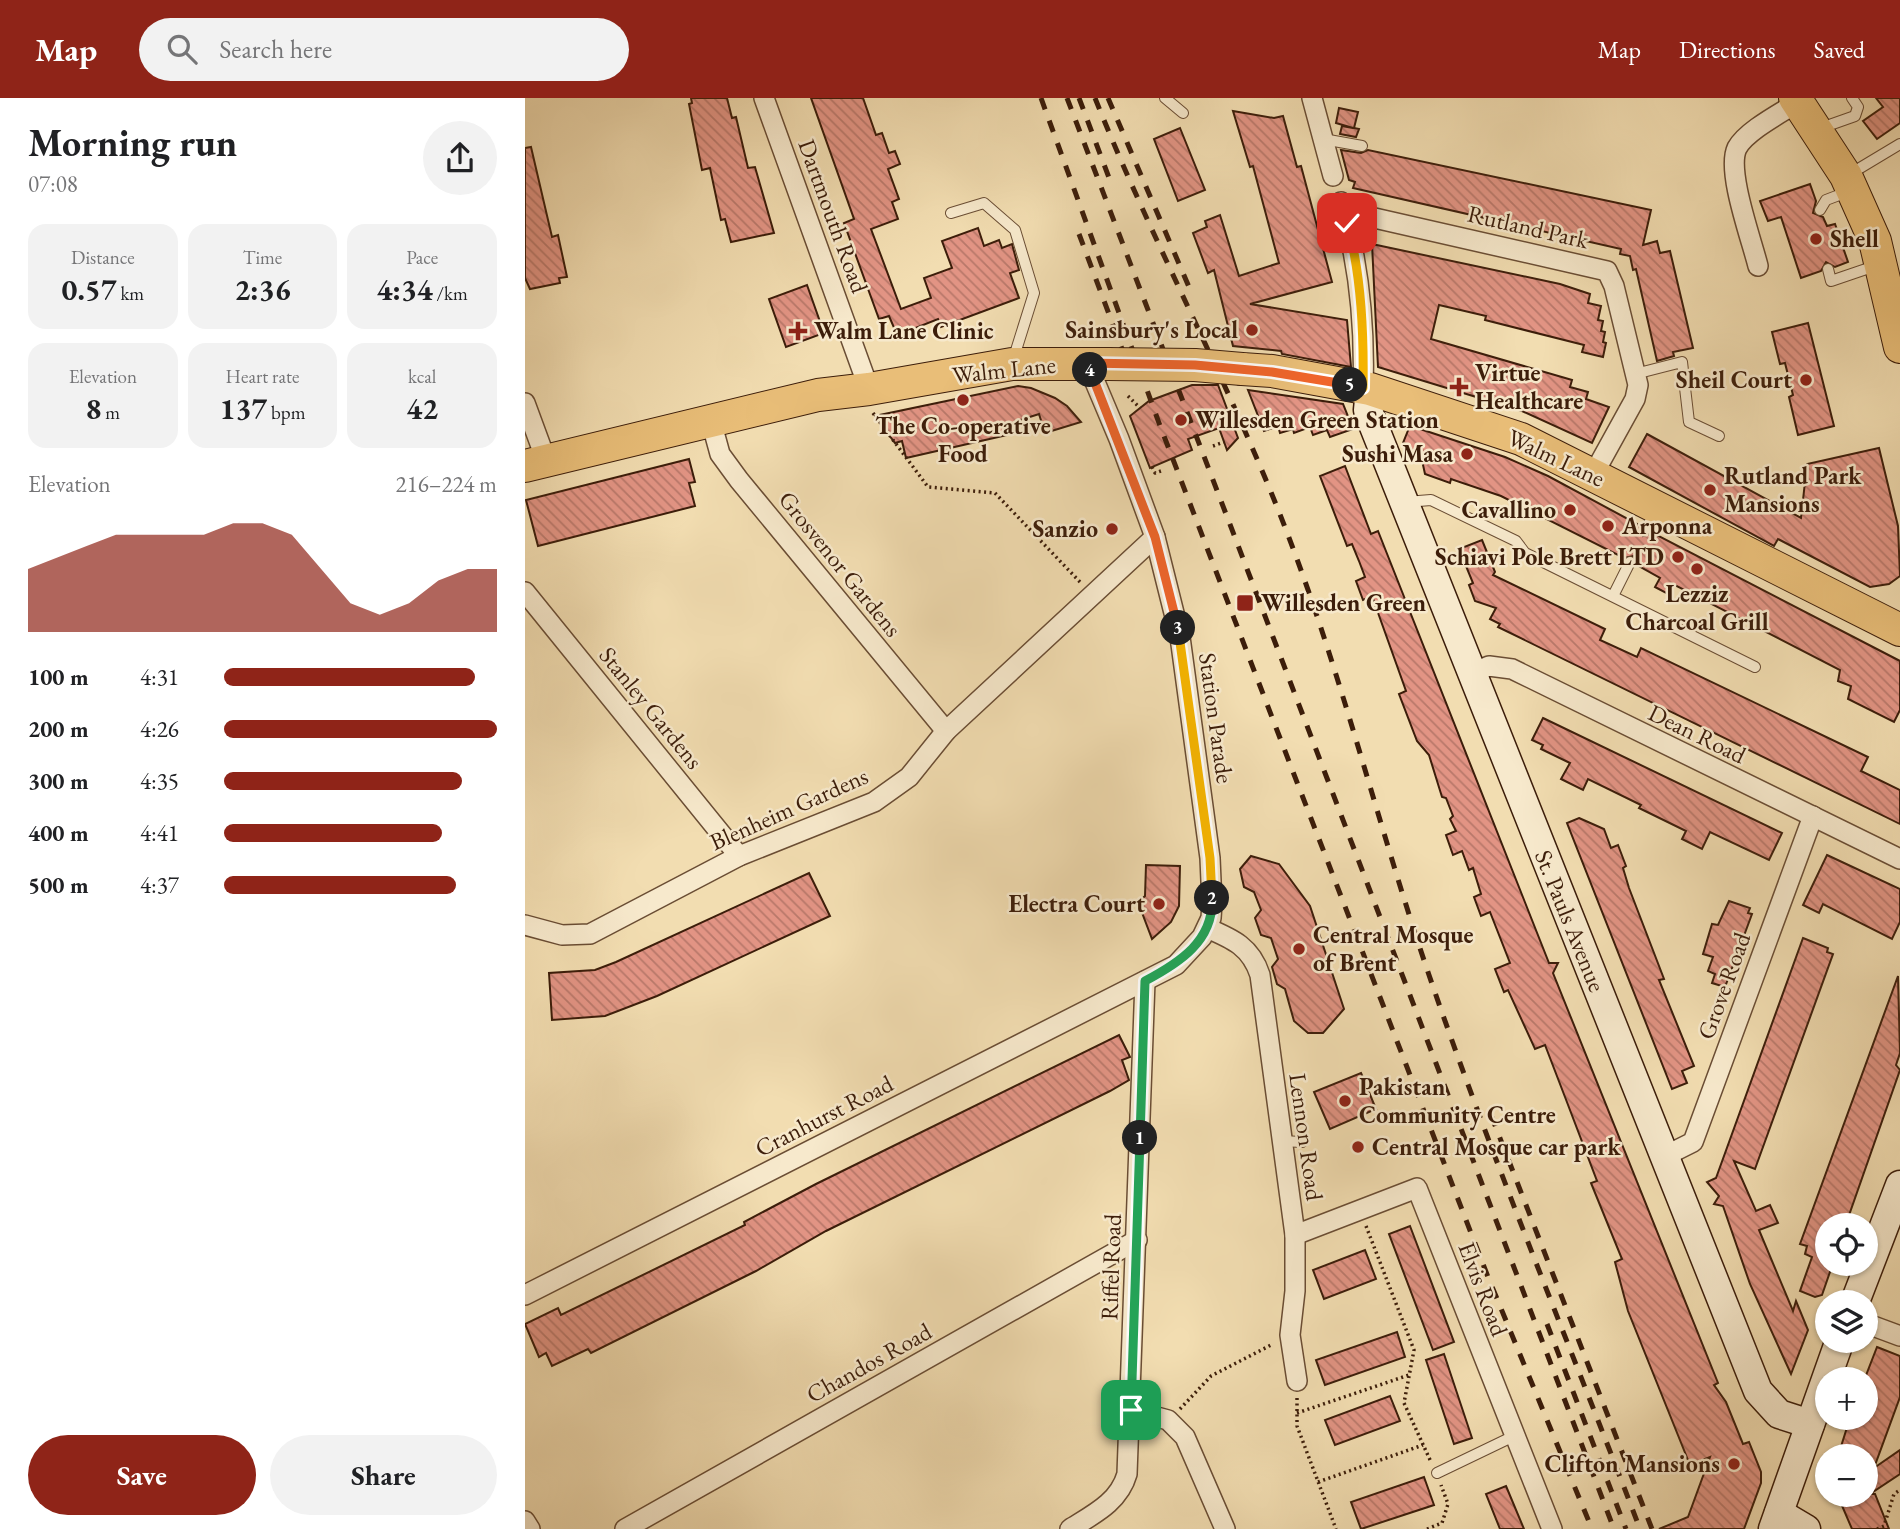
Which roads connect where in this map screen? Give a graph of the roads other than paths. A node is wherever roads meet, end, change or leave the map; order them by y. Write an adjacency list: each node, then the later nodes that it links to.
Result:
1 (764, 98): 25 (street, Dartmouth Road)
2 (1165, 98): 6 (lane)
3 (1312, 98): 8 (street)
4 (1852, 98): 7 (lane)
5 (1797, 100): 7 (main road); 18 (street)
6 (1183, 113)
7 (1817, 130): 12 (main road)
8 (1323, 139): 10 (lane); 11 (street)
9 (1900, 144): 12 (lane)
10 (1362, 146)
11 (1333, 176)
12 (1850, 183): 14 (lane); 17 (main road)
13 (1341, 202): 16 (street)
14 (1820, 210)
15 (951, 213): 22 (lane)
16 (1347, 223): 23 (street, Rutland Park); 24 (street)
17 (1882, 263): 19 (lane); 20 (main road)
18 (1758, 266)
19 (1828, 269)
20 (1900, 348)
21 (1097, 363): 22 (main road, Walm Lane); 24 (main road, Walm Lane, bridge); 32 (street, Station Parade)
22 (1012, 364): 25 (main road, Walm Lane)
23 (1635, 374): 28 (lane); 30 (street, Rutland Park)
24 (1366, 389): 30 (main road, Walm Lane); 31 (street, St. Pauls Avenue)
25 (865, 390): 27 (main road, Walm Lane)
26 (525, 403): 29 (street)
27 (711, 421): 29 (main road, Walm Lane); 39 (street, Grosvenor Gardens)
28 (1719, 436)
29 (535, 463)
30 (1593, 475): 36 (main road, Walm Lane)
31 (1405, 503): 35 (lane); 38 (street, St. Pauls Avenue)
32 (1155, 537): 39 (street, Blenheim Gardens); 44 (street, Station Parade)
33 (1630, 562): 35 (lane)
34 (525, 592): 41 (street, Stanley Gardens)
35 (1613, 596): 37 (lane)
36 (1894, 622)
37 (1755, 667)
38 (1472, 673): 40 (street, Dean Road); 48 (street, St. Pauls Avenue)
39 (946, 731): 41 (street, Blenheim Gardens)
40 (1813, 816): 42 (street, Dean Road); 48 (street, Grove Road)
41 (739, 856): 43 (street, Blenheim Gardens)
42 (1900, 859)
43 (525, 925)
44 (1207, 928): 45 (street, Station Parade); 46 (street, Lennon Road)
45 (1145, 981): 51 (street, Riffel Road); 53 (street, Cranhurst Road)
46 (1280, 1141): 47 (lane); 50 (street, Lennon Road)
47 (1301, 1142)
48 (1663, 1157): 59 (street, St. Pauls Avenue)
49 (1900, 1185): 52 (street)
50 (1295, 1235): 57 (street, Lennon Road); 60 (street, Elvis Road)
51 (1137, 1240): 58 (street, Riffel Road); 65 (street, Chandos Road)
52 (1859, 1290)
53 (525, 1295)
54 (1878, 1328): 55 (street)
55 (1900, 1336)
56 (1835, 1353): 59 (street)
57 (1297, 1381)
58 (1131, 1410): 66 (street, Riffel Road); 67 (street)
59 (1810, 1424): 63 (street)
60 (1514, 1436): 61 (lane); 68 (street, Elvis Road)
61 (1437, 1473)
62 (525, 1521): 64 (street)
63 (1776, 1521): 69 (street)
64 (530, 1529)
65 (625, 1529)
66 (1070, 1529)
67 (1225, 1529)
68 (1552, 1529)
69 (1806, 1529)

